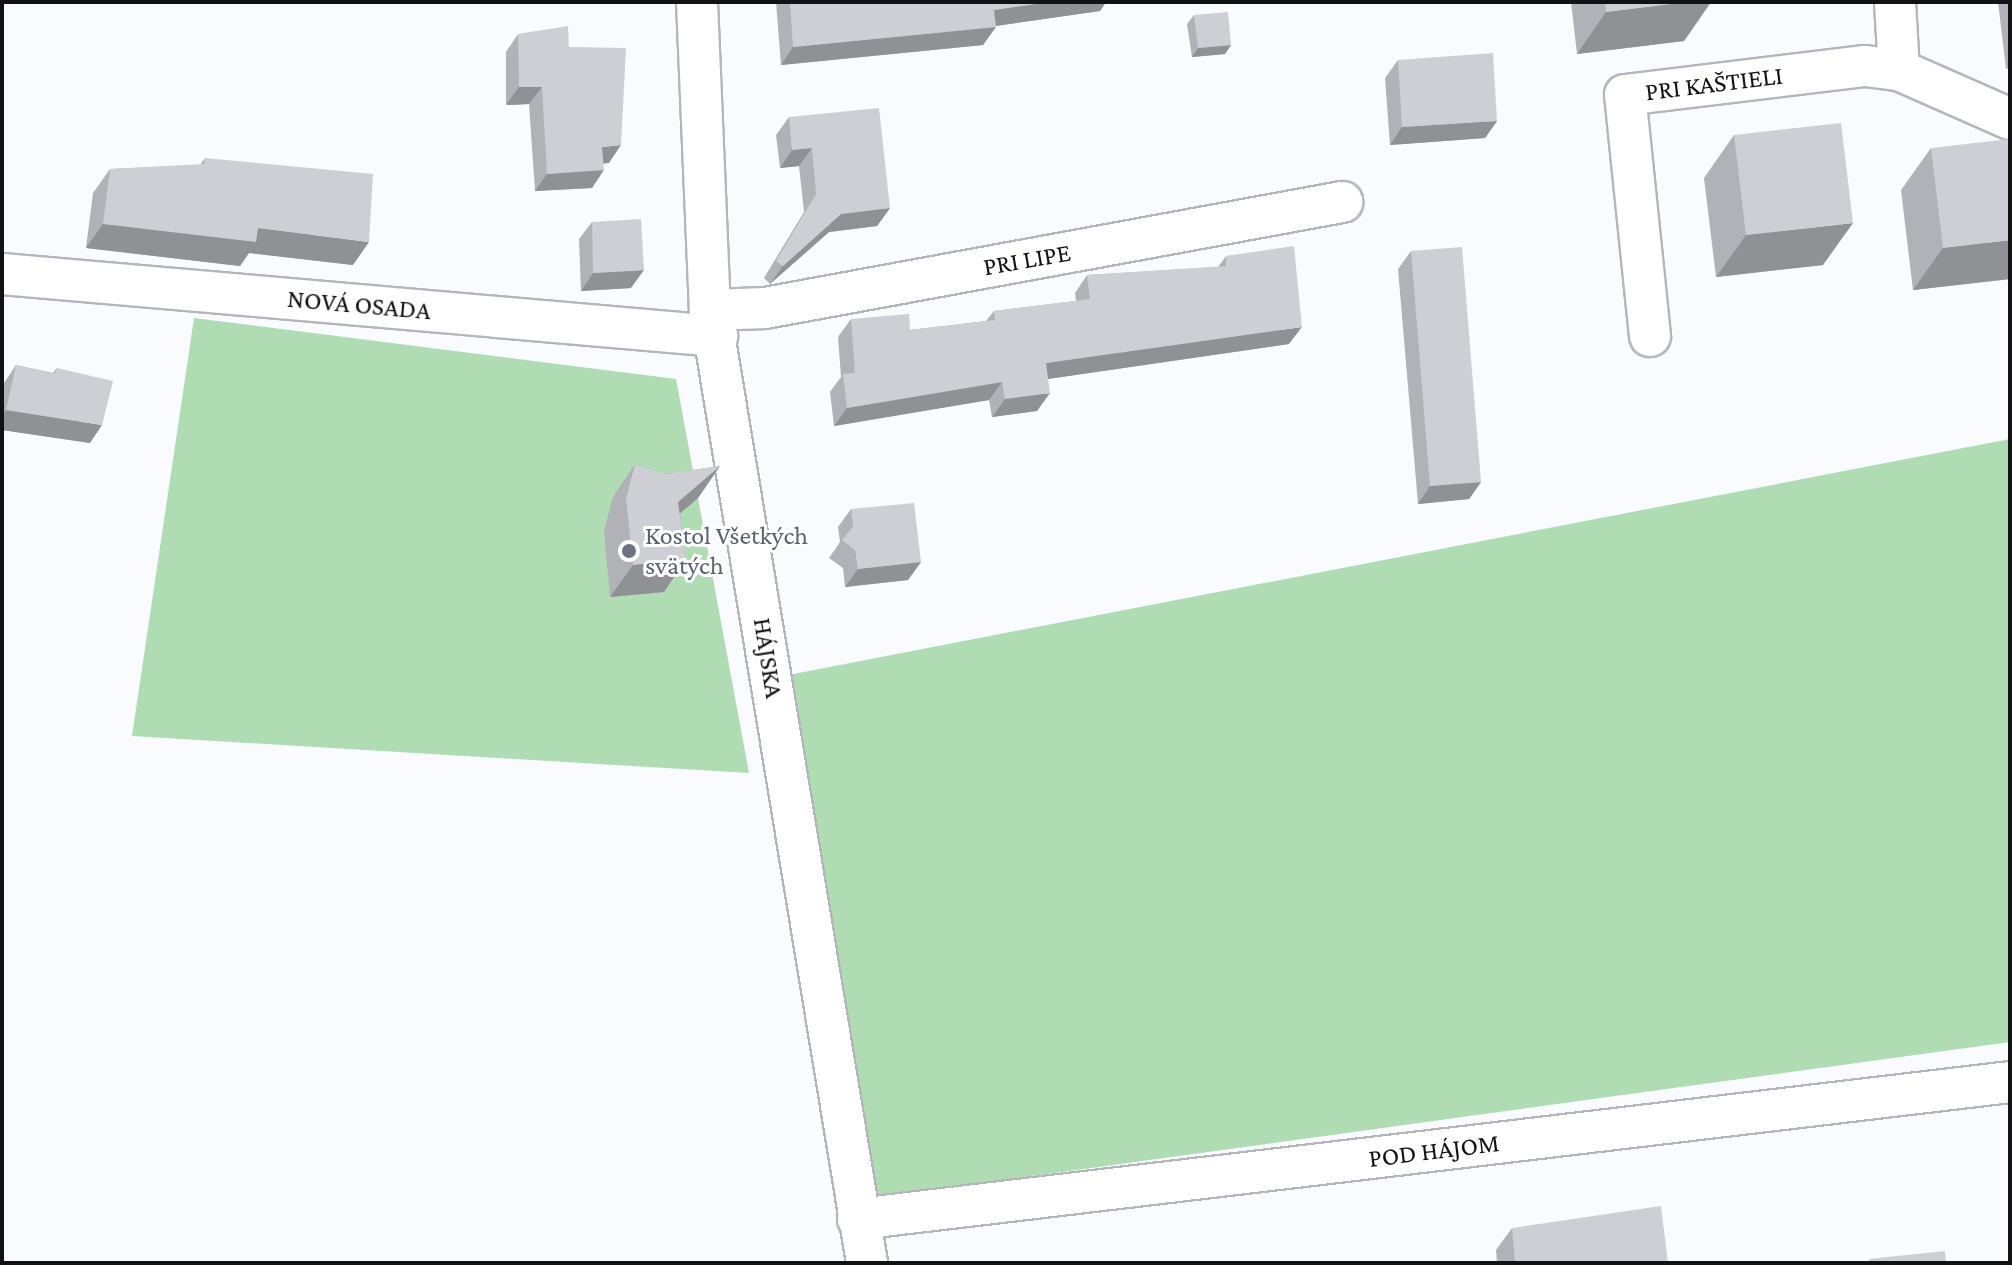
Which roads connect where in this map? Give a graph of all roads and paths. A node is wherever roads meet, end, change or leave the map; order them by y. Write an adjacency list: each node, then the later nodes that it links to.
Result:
1 (697, 2): 7 (street, HÁJSKA)
2 (1895, 2): 3 (street)
3 (1899, 70): 4 (street, PRI KAŠTIELI); 8 (street, PRI KAŠTIELI)
4 (2010, 119)
5 (1342, 202): 7 (street, PRI LIPE)
6 (2, 274): 7 (street, NOVÁ OSADA)
7 (713, 323): 10 (street, HÁJSKA)
8 (1650, 336)
9 (2010, 1082): 10 (street, POD HÁJOM)
10 (858, 1219): 11 (street, HÁJSKA)
11 (867, 1263)

